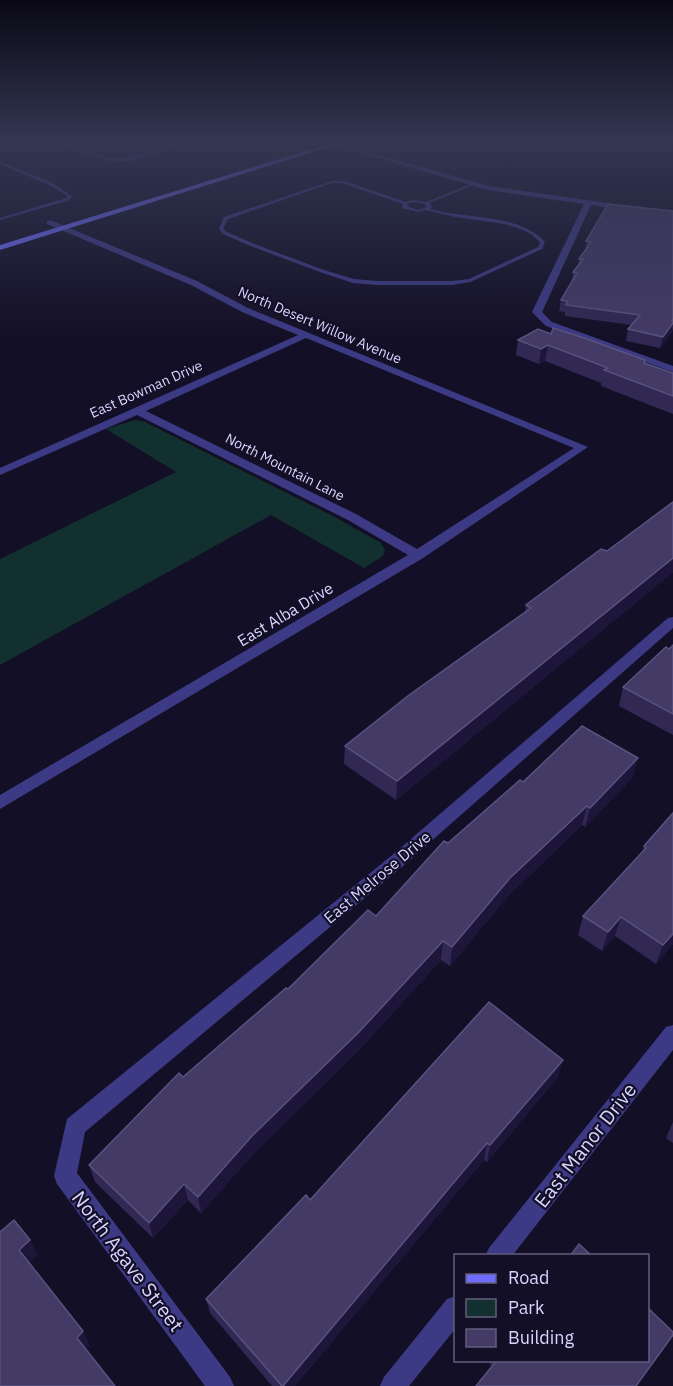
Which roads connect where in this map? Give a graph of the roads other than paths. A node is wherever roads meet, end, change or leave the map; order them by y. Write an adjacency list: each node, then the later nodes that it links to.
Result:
1 (38, 208): 9 (lane)
2 (108, 208): 10 (main road)
3 (256, 208): 7 (lane)
4 (406, 208): 7 (lane)
5 (586, 208): 13 (street)
6 (620, 208): 8 (street)
7 (426, 209)
8 (631, 209)
9 (0, 219)
10 (54, 223): 11 (main road); 12 (street, North Desert Willow Avenue)
11 (0, 248)
12 (305, 335): 14 (street, East Bowman Drive); 15 (street, North Desert Willow Avenue)
13 (673, 369)
14 (136, 410): 16 (street, East Bowman Drive); 17 (street, North Mountain Lane)
15 (582, 447): 17 (street, East Alba Drive)
16 (0, 472)
17 (418, 555): 19 (street, East Alba Drive)
18 (673, 621): 21 (street, East Melrose Drive)
19 (0, 803)
20 (673, 1034): 22 (street, East Manor Drive)
21 (75, 1126): 24 (street, North Agave Street)
22 (499, 1254)
23 (454, 1310): 25 (street)
24 (221, 1386)
25 (393, 1386)

